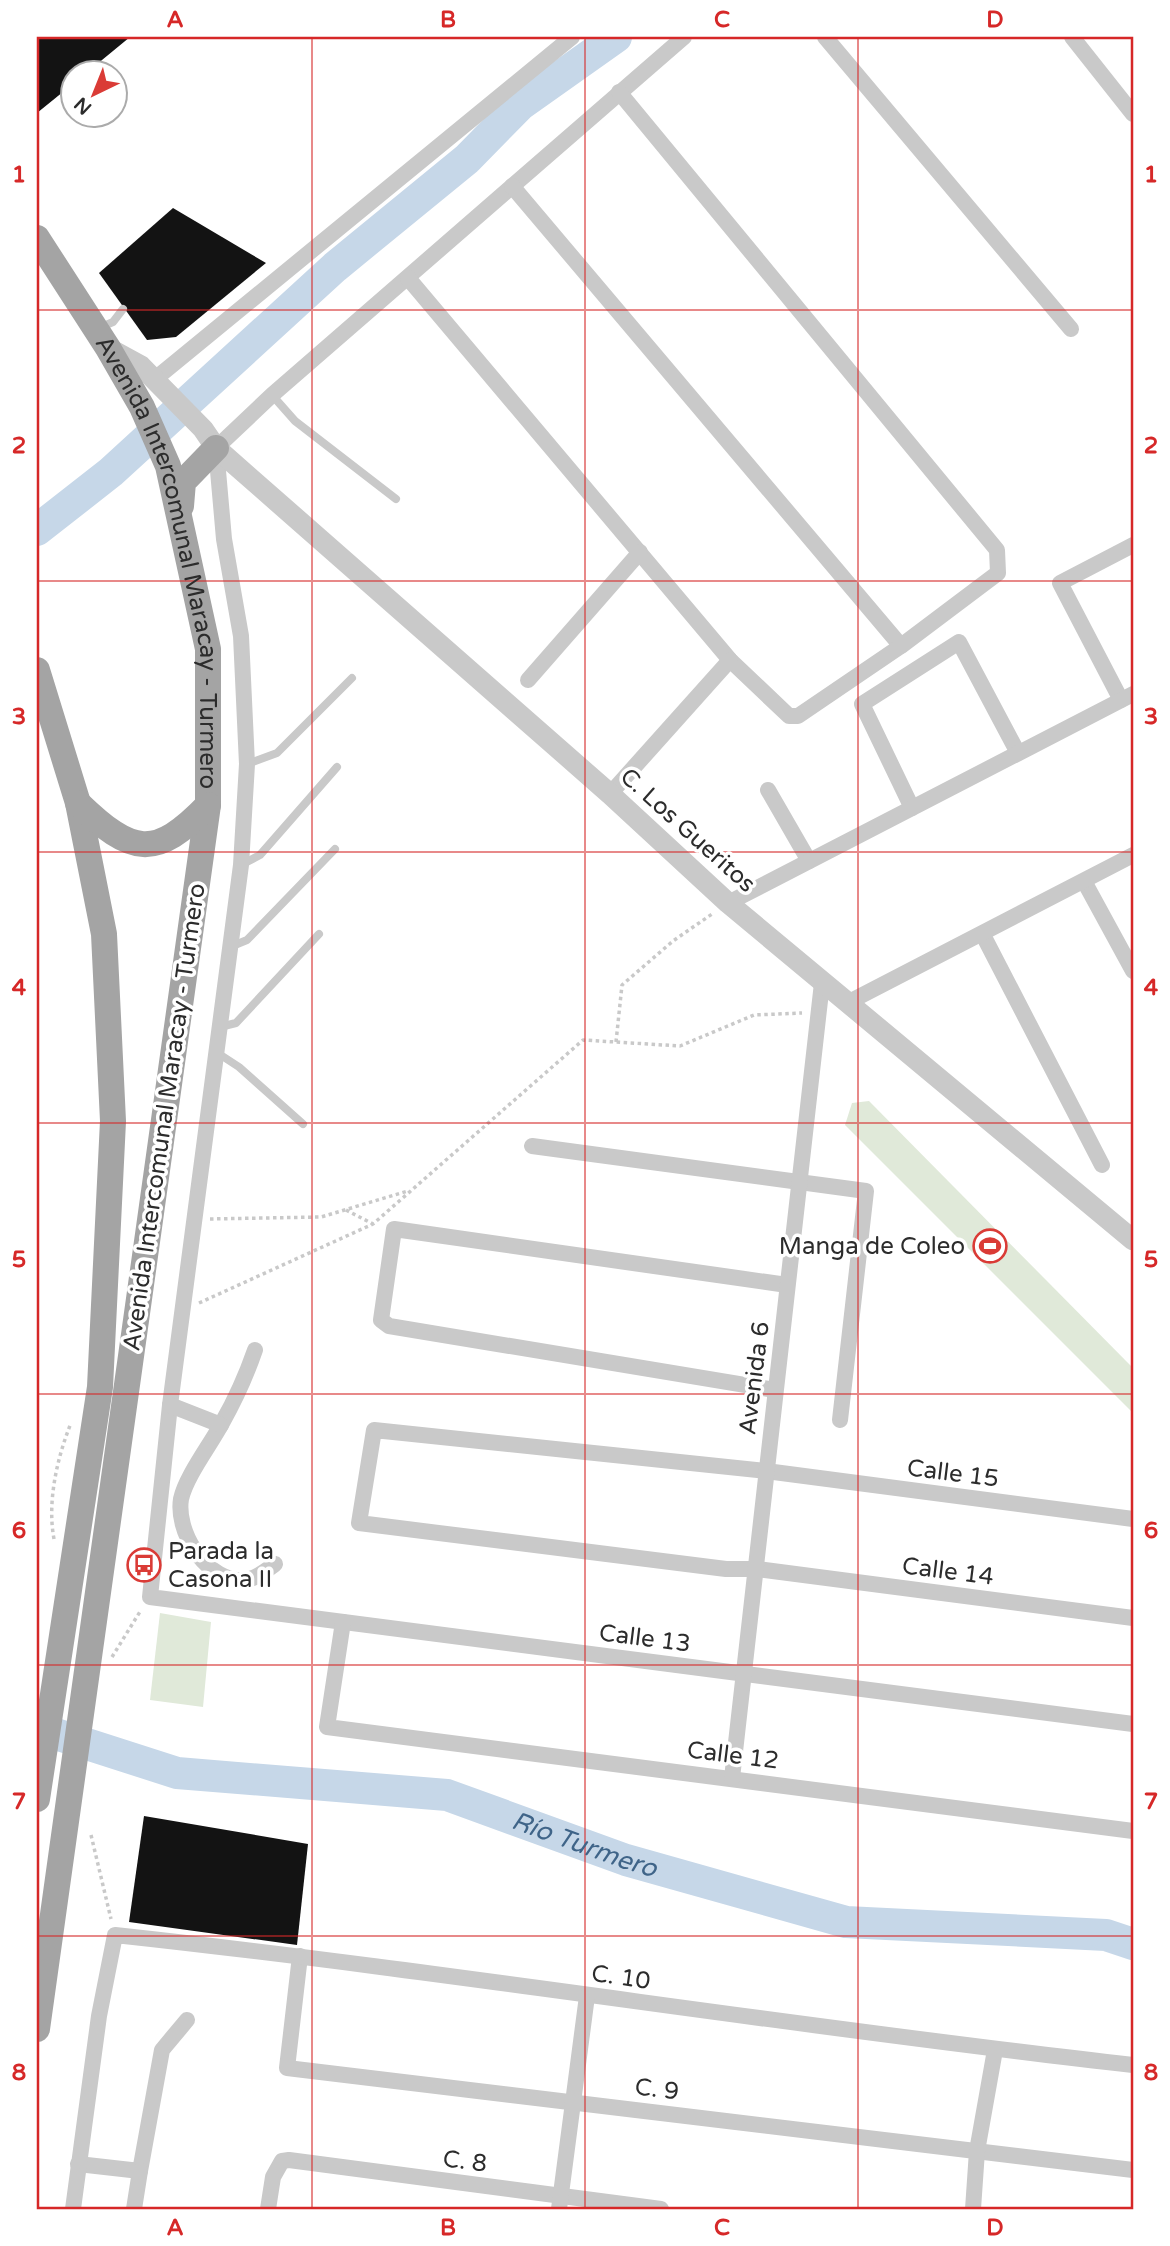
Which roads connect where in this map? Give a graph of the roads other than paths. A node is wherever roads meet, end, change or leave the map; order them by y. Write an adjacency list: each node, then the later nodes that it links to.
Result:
1 (572, 37): 13 (street)
2 (684, 37): 5 (street)
3 (825, 37): 11 (street)
4 (1072, 37): 6 (street)
5 (619, 92): 7 (street); 20 (street)
6 (1133, 114)
7 (512, 186): 9 (street); 20 (street)
8 (37, 238): 12 (main road, Avenida Intercomunal Maracay - Turmero)
9 (408, 278): 14 (street); 19 (street)
10 (123, 309): 12 (lane)
11 (1071, 329)
12 (103, 338): 13 (street, C. Los Gueritos); 17 (main road, Avenida Intercomunal Maracay - Turmero)
13 (160, 385): 15 (street, C. Los Gueritos)
14 (272, 395): 15 (street); 16 (lane)
15 (209, 438): 17 (main road); 27 (street); 30 (street, C. Los Gueritos)
16 (396, 499)
17 (180, 511): 32 (main road, Avenida Intercomunal Maracay - Turmero)
18 (1133, 545): 25 (street)
19 (640, 552): 21 (street); 24 (street)
20 (901, 646): 21 (street)
21 (730, 660): 30 (street)
22 (37, 670): 31 (main road, Avenida Intercomunal Maracay - Turmero)
23 (352, 678): 27 (lane)
24 (528, 680)
25 (1127, 697): 26 (street)
26 (1018, 753): 33 (street); 33 (street)
27 (247, 764): 37 (street)
28 (337, 767): 37 (lane)
29 (768, 790): 36 (street)
30 (610, 794): 39 (street, C. Los Gueritos)
31 (78, 803): 32 (main road); 68 (main road, Avenida Intercomunal Maracay - Turmero)
32 (208, 805): 73 (main road, Avenida Intercomunal Maracay - Turmero)
33 (912, 808): 36 (street)
34 (335, 849): 42 (lane)
35 (1133, 855): 38 (street)
36 (809, 861): 39 (street)
37 (241, 865): 42 (street)
38 (1085, 883): 41 (street); 43 (street)
39 (728, 903): 44 (street, C. Los Gueritos)
40 (319, 934): 46 (lane)
41 (983, 935): 45 (street); 50 (street)
42 (230, 947): 46 (street)
43 (1133, 971)
44 (822, 983): 45 (street, C. Los Gueritos); 51 (street, Avenida 6)
45 (847, 1003): 52 (street, C. Los Gueritos)
46 (220, 1027): 47 (street)
47 (216, 1052): 48 (lane); 56 (street)
48 (303, 1124)
49 (532, 1146): 51 (street)
50 (1102, 1165)
51 (799, 1181): 53 (street, Avenida 6); 57 (street)
52 (1133, 1240)
53 (787, 1285): 55 (street, Avenida 6); 55 (street)
54 (256, 1350): 58 (street)
55 (775, 1390): 59 (street, Avenida 6)
56 (170, 1405): 58 (street); 64 (street, Calle 13)
57 (840, 1420)
58 (221, 1425): 61 (street)
59 (766, 1471): 60 (street, Calle 15); 62 (street, Avenida 6); 62 (street, Calle 15)
60 (1133, 1519)
61 (275, 1564)
62 (757, 1569): 63 (street, Calle 14); 65 (street, Avenida 6)
63 (1133, 1618)
64 (343, 1622): 65 (street, Calle 13); 67 (street, Calle 12)
65 (743, 1674): 66 (street, Calle 13); 67 (street, Avenida 6)
66 (1133, 1724)
67 (732, 1778): 69 (street, Calle 12)
68 (37, 1798)
69 (1133, 1831)
70 (300, 1955): 71 (street, C. 10); 76 (street, C. 9); 78 (street, C. 10)
71 (587, 1996): 74 (street, C. 10); 76 (street)
72 (187, 2021): 79 (street)
73 (37, 2029)
74 (995, 2050): 75 (street, C. 10); 77 (street)
75 (1133, 2065)
76 (574, 2102): 77 (street, C. 9); 81 (street)
77 (977, 2151): 80 (street, C. 9); 86 (street)
78 (78, 2164): 79 (street); 82 (street)
79 (140, 2171): 83 (street)
80 (1133, 2171)
81 (560, 2203): 84 (street, C. 8); 85 (street, C. 8)
82 (73, 2209)
83 (134, 2209)
84 (268, 2209)
85 (661, 2209)
86 (973, 2209)

